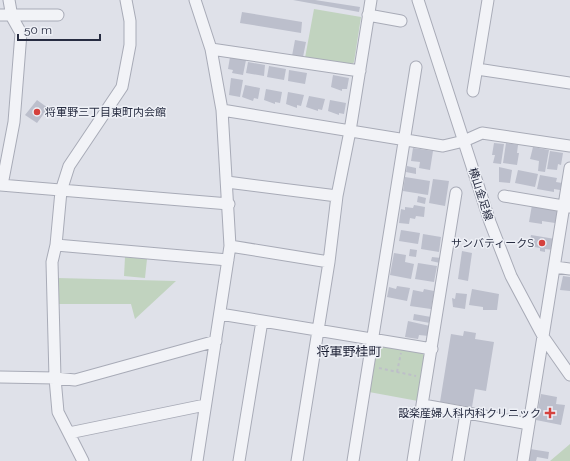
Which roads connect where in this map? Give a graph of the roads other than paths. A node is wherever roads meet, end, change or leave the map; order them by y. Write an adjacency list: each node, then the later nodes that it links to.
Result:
1 (9, 0): 10 (street)
2 (126, 0): 26 (street)
3 (195, 0): 12 (street)
4 (371, 0): 8 (street)
5 (418, 0): 21 (street, 横山金足線)
6 (488, 0): 14 (street)
7 (58, 15): 10 (street)
8 (368, 15): 11 (street); 15 (street)
9 (0, 16): 10 (street)
10 (12, 17): 25 (street)
11 (401, 21)
12 (211, 49): 15 (street); 18 (street)
13 (416, 67): 20 (street)
14 (477, 69): 16 (street); 17 (street)
15 (360, 71): 19 (street)
16 (570, 83)
17 (473, 91)
18 (222, 110): 19 (street); 24 (street)
19 (350, 130): 20 (street); 28 (street)
20 (404, 140): 21 (street); 41 (street)
21 (464, 141): 22 (street); 42 (street, 横山金足線)
22 (570, 146)
23 (570, 168): 31 (street)
24 (227, 182): 28 (street); 30 (street)
25 (1, 185): 26 (street)
26 (61, 191): 30 (street); 32 (street)
27 (456, 193): 44 (street)
28 (337, 196): 35 (street)
29 (504, 196): 31 (street)
30 (229, 204): 33 (street)
31 (567, 206): 36 (street)
32 (56, 245): 34 (street); 47 (street)
33 (230, 246): 34 (street); 35 (street)
34 (228, 260): 38 (street)
35 (329, 262): 40 (street)
36 (555, 267): 37 (street); 42 (street)
37 (570, 269)
38 (220, 314): 39 (street); 43 (street)
39 (262, 321): 40 (street); 55 (street)
40 (318, 329): 41 (street); 56 (street)
41 (372, 338): 44 (street); 57 (street)
42 (544, 338): 45 (street, 横山金足線); 51 (street)
43 (216, 341): 47 (street); 49 (street)
44 (432, 349): 48 (street)
45 (570, 376)
46 (0, 377): 47 (street)
47 (55, 378): 52 (street)
48 (424, 404): 50 (street); 58 (street)
49 (205, 405): 52 (street); 54 (street)
50 (466, 413): 51 (street); 59 (street)
51 (529, 424): 60 (street)
52 (68, 433): 53 (street)
53 (83, 461)
54 (197, 461)
55 (239, 461)
56 (297, 461)
57 (353, 461)
58 (413, 461)
59 (458, 461)
60 (523, 461)

